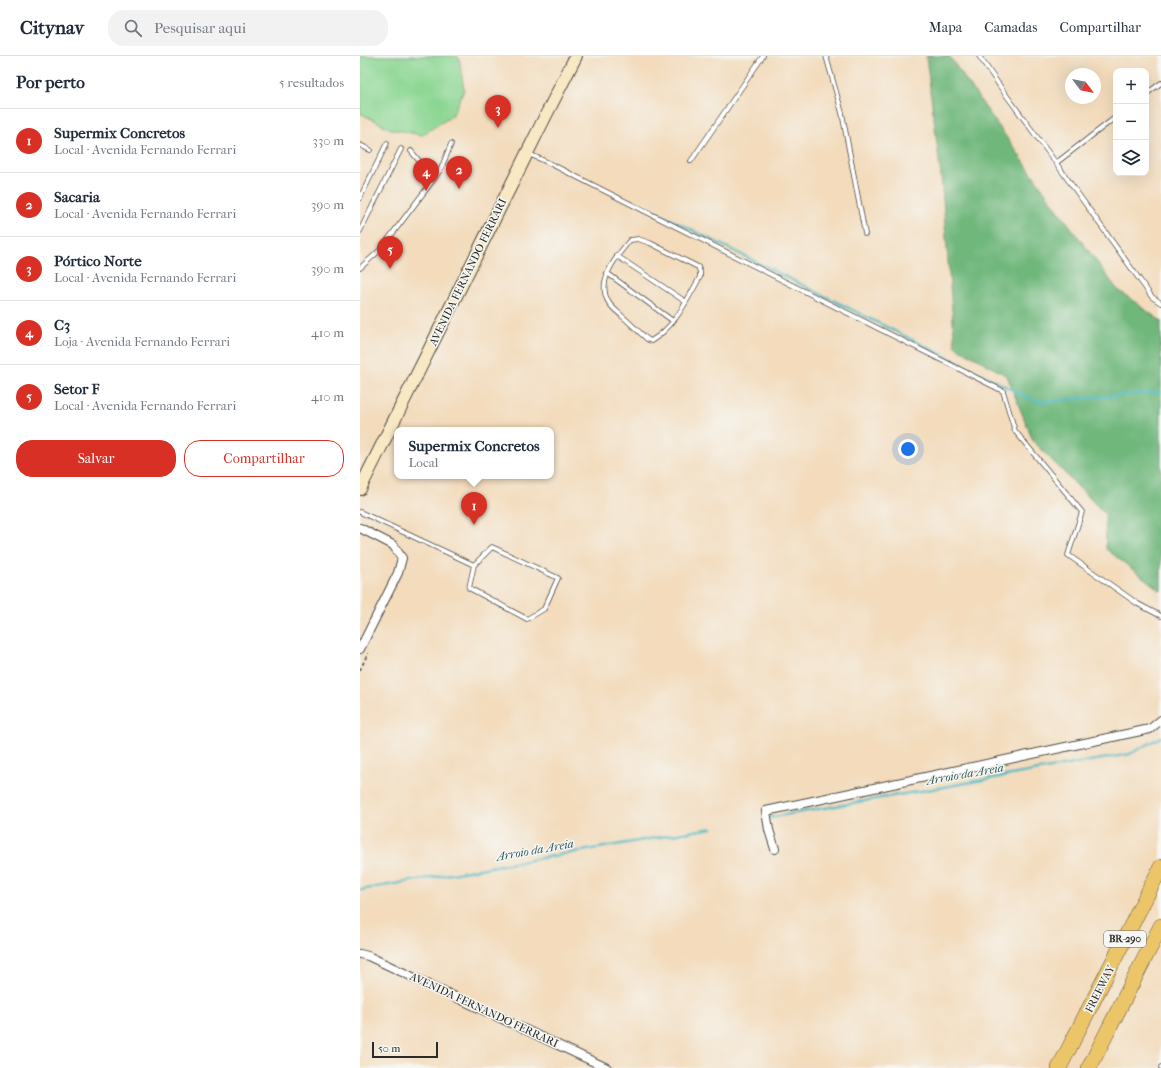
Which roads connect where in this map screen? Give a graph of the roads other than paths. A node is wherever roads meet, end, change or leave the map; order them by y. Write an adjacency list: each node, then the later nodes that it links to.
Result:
1 (576, 56): 14 (street, AVENIDA FERNANDO FERRARI)
2 (763, 56): 15 (lane)
3 (826, 56): 20 (lane)
4 (979, 56): 16 (lane)
5 (1161, 83): 6 (lane)
6 (1149, 92)
7 (1113, 119): 16 (lane)
8 (387, 143): 18 (lane)
9 (450, 144): 17 (lane)
10 (360, 145): 12 (lane)
11 (401, 149): 19 (lane)
12 (370, 150)
13 (411, 151): 17 (lane)
14 (527, 153): 27 (street, AVENIDA FERNANDO FERRARI); 31 (lane)
15 (691, 161)
16 (1056, 163): 25 (lane)
17 (434, 179): 22 (lane)
18 (360, 198)
19 (360, 231)
20 (865, 234)
21 (617, 256): 23 (lane); 24 (lane); 24 (lane)
22 (360, 268)
23 (607, 273): 26 (lane); 26 (lane)
24 (686, 302): 26 (lane)
25 (1161, 303)
26 (674, 321)
27 (360, 489)
28 (360, 512): 30 (lane)
29 (360, 528): 32 (street)
30 (474, 565): 30 (lane)
31 (1161, 616)
32 (360, 649)
33 (1161, 720): 34 (street)
34 (775, 849)
35 (1161, 867): 39 (highway, FREEWAY / BR-290)
36 (1161, 926): 40 (highway, BR-290)
37 (360, 954): 38 (street, AVENIDA FERNANDO FERRARI)
38 (607, 1068)
39 (1059, 1068)
40 (1089, 1068)

